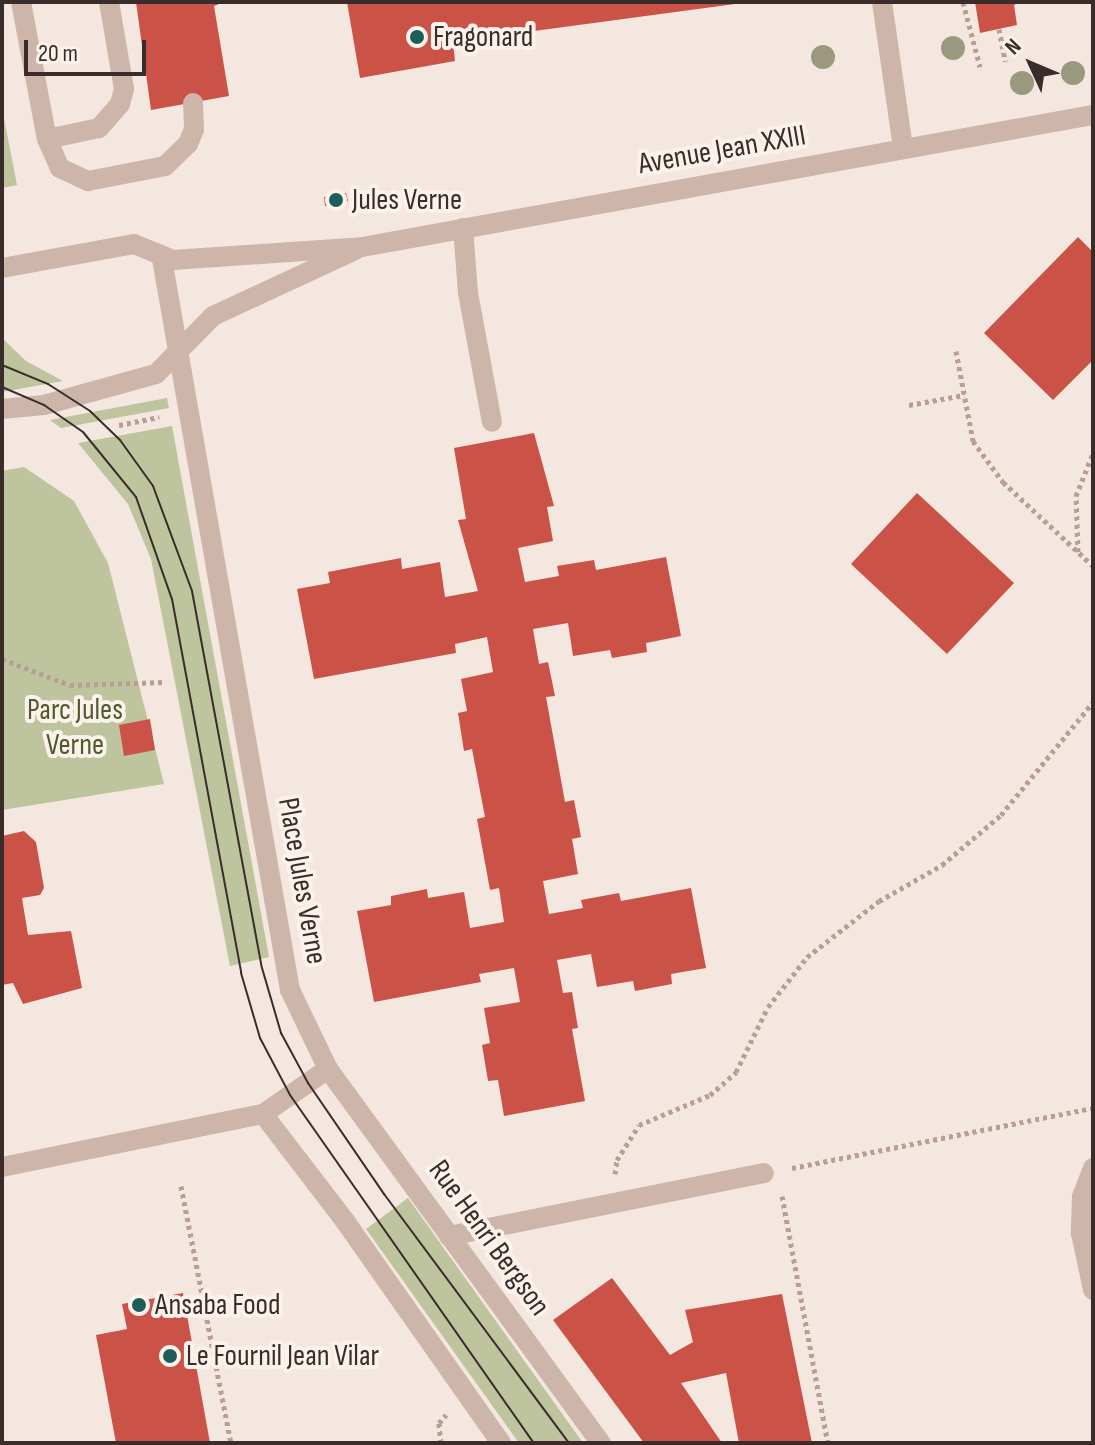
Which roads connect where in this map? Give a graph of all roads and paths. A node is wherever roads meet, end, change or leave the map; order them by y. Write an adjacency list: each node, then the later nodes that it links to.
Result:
1 (21, 2): 10 (street)
2 (109, 2): 10 (street)
3 (882, 2): 11 (street)
4 (963, 2): 7 (path)
5 (999, 29): 6 (path)
6 (1005, 61)
7 (980, 67)
8 (193, 103): 10 (street)
9 (1093, 115): 11 (street, Avenue Jean XXIII)
10 (47, 139)
11 (903, 148): 12 (street, Avenue Jean XXIII)
12 (463, 228): 13 (street, Avenue Jean XXIII); 22 (street)
13 (362, 247): 14 (street, Avenue Jean XXIII); 17 (street, Avenue Jean XXIII)
14 (162, 259): 15 (street, Avenue Jean XXIII); 17 (street, Place Jules Verne)
15 (2, 268)
16 (956, 351): 18 (path)
17 (178, 356): 20 (street, Avenue Jean XXIII); 30 (street, Place Jules Verne)
18 (964, 395): 19 (path); 25 (path)
19 (909, 405)
20 (2, 409)
21 (172, 415): 23 (path)
22 (492, 422)
23 (119, 425)
24 (1093, 453): 25 (path)
25 (1079, 553): 26 (path)
26 (1093, 566)
27 (2, 659): 28 (path)
28 (165, 682)
29 (1093, 702): 37 (path)
30 (328, 1069): 32 (street); 38 (street, Rue Henri Bergson)
31 (1093, 1108): 35 (path)
32 (263, 1114): 33 (street); 43 (street)
33 (2, 1167)
34 (1093, 1168): 39 (street)
35 (771, 1172): 37 (street); 45 (path)
36 (181, 1186): 41 (path)
37 (611, 1202): 38 (street)
38 (449, 1236): 44 (street, Rue Henri Bergson)
39 (1093, 1290)
40 (451, 1411): 42 (path)
41 (231, 1443)
42 (441, 1443)
43 (501, 1443)
44 (601, 1443)
45 (828, 1443)

